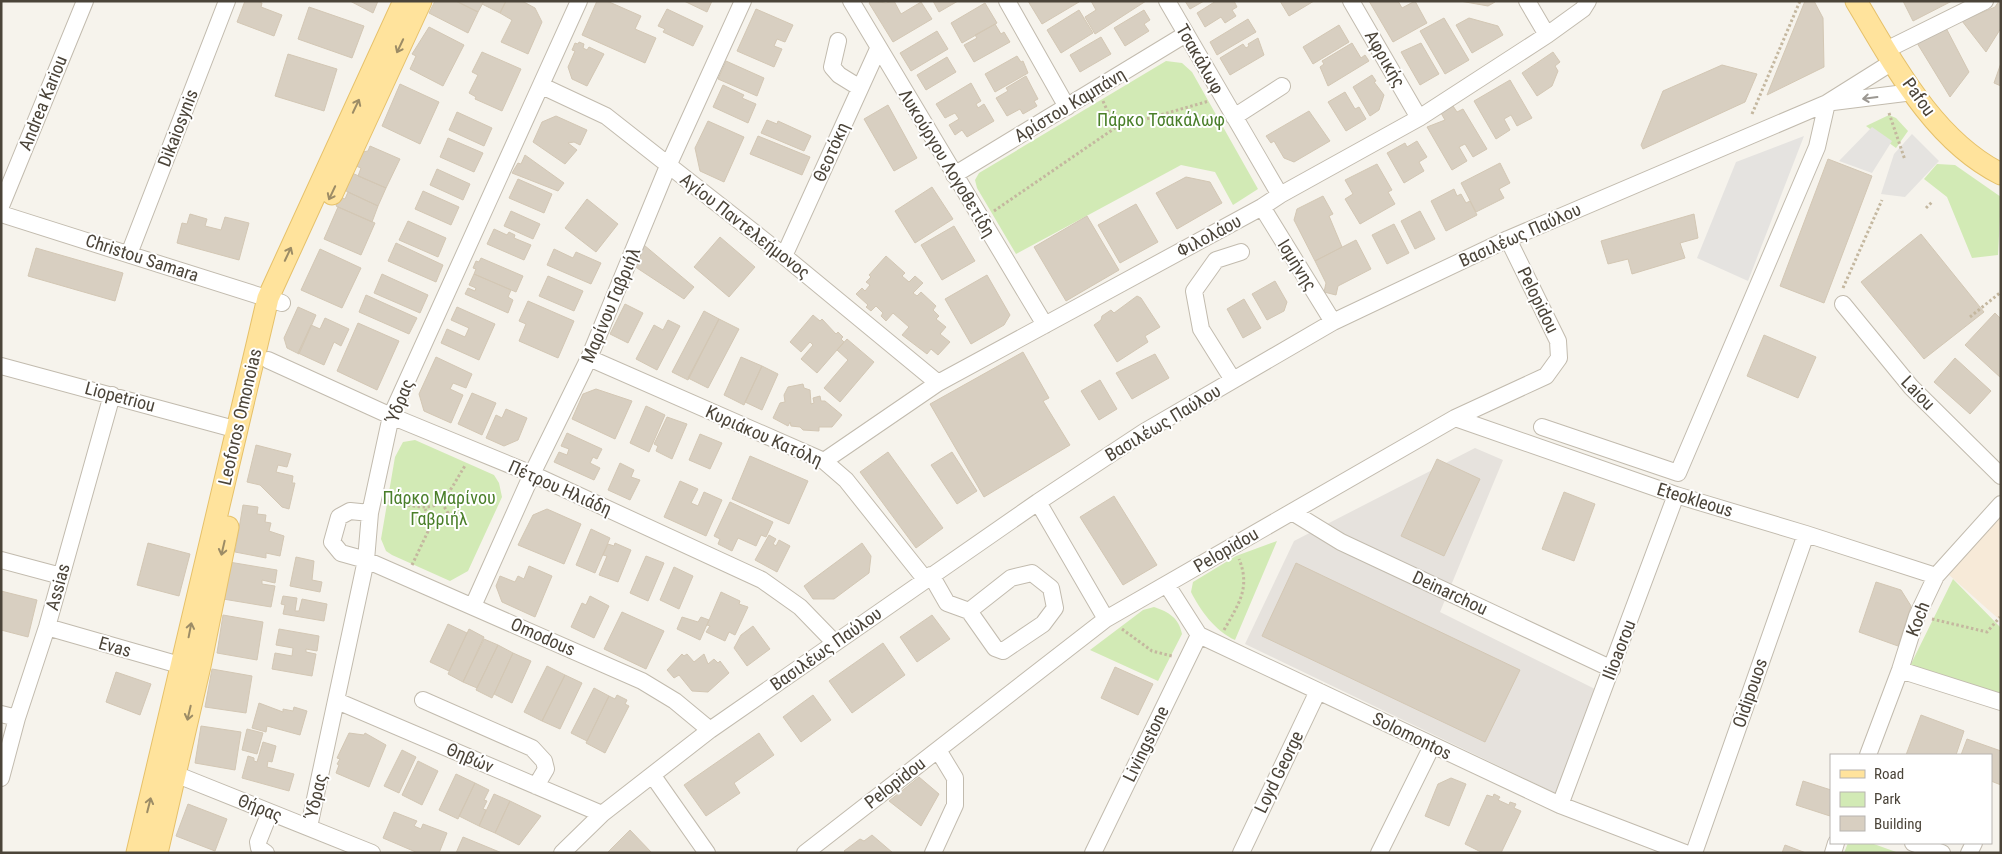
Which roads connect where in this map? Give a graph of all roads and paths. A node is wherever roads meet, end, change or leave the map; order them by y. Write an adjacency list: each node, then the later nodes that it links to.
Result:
1 (85, 1): 41 (street, Andrea Kariou)
2 (227, 1): 48 (street, Dikaiosynis)
3 (404, 1): 51 (main road, Leoforos Omonoias, one-way to 3)
4 (421, 1): 51 (main road, Leoforos Omonoias, one-way to 51)
5 (579, 1): 21 (street, Ύδρας)
6 (743, 1): 35 (street, Μαρίνου Γαβριήλ)
7 (852, 1): 19 (street, Λυκούργου Λογοθετίδη)
8 (1007, 1): 28 (street)
9 (1167, 1): 16 (street, Τσακάλωφ)
10 (1351, 1): 32 (street, Αφρικής)
11 (1527, 1): 17 (street)
12 (1588, 1): 17 (street, Φιλολάου)
13 (1800, 1): 30 (path)
14 (1856, 1): 20 (main road, Pafou)
15 (1984, 1): 20 (street, Βασιλέως Παύλου)
16 (1186, 34): 24 (street, Αρίστου Καμπάνη); 26 (street, Τσακάλωφ)
17 (1547, 35): 32 (street, Φιλολάου)
18 (838, 41): 23 (street)
19 (878, 49): 23 (street, Θεοτόκη); 37 (street, Λυκούργου Λογοθετίδη)
20 (1890, 56): 25 (main road, Pafou); 27 (street, Βασιλέως Παύλου)
21 (542, 86): 35 (street, Αγίου Παντελεήμονος); 62 (street, Ύδρας)
22 (1282, 86): 31 (street)
23 (860, 88): 49 (street, Θεοτόκη)
24 (1097, 90): 28 (street, Αρίστου Καμπάνη); 33 (path)
25 (1913, 92): 27 (street, Βασιλέως Παύλου, one-way to 27); 36 (main road, Pafou)
26 (1224, 100): 31 (street, Τσακάλωφ); 33 (path)
27 (1828, 103): 46 (street, Βασιλέως Παύλου); 64 (street)
28 (1067, 107): 37 (street, Αρίστου Καμπάνη)
29 (1889, 113): 34 (path)
30 (1752, 114)
31 (1234, 117): 38 (street, Τσακάλωφ)
32 (1419, 118): 38 (street, Φιλολάου)
33 (1115, 128): 45 (path)
34 (1904, 160)
35 (668, 166): 49 (street, Αγίου Παντελεήμονος); 56 (street, Μαρίνου Γαβριήλ)
36 (2001, 174)
37 (954, 175): 45 (street, Λυκούργου Λογοθετίδη)
38 (1280, 195): 42 (street, Φιλολάου)
39 (1882, 200): 52 (path)
40 (1933, 202): 43 (path)
41 (1, 206)
42 (1262, 208): 54 (street, Ισμήνης); 55 (street, Φιλολάου)
43 (1926, 208)
44 (1, 214): 48 (street, Christou Samara)
45 (982, 219): 55 (street, Λυκούργου Λογοθετίδη)
46 (1508, 238): 54 (street, Βασιλέως Παύλου); 63 (street, Pelopidou)
47 (1241, 252): 59 (street)
48 (129, 254): 51 (street, Christou Samara)
49 (784, 256): 60 (street, Αγίου Παντελεήμονος)
50 (2001, 292): 53 (path)
51 (275, 300): 57 (main road, Leoforos Omonoias); 65 (main road, Leoforos Omonoias)
52 (1843, 304): 69 (street, Laiou)
53 (1970, 317)
54 (1333, 322): 59 (street, Βασιλέως Παύλου)
55 (1045, 325): 60 (street, Φιλολάου)
56 (589, 358): 67 (street, Κυριάκου Κατόλη); 68 (street, Μαρίνου Γαβριήλ)
57 (268, 360): 62 (street, Πέτρου Ηλιάδη); 111 (main road, Leoforos Omonoias, one-way to 111)
58 (1, 366): 61 (street, Liopetriou)
59 (1234, 380): 72 (street, Βασιλέως Παύλου)
60 (938, 382): 67 (street, Φιλολάου)
61 (112, 394): 65 (street, Liopetriou); 83 (street, Assias)
62 (392, 416): 66 (street, Πέτρου Ηλιάδη); 71 (street, Ύδρας)
63 (1455, 418): 70 (street, Eteokleous); 76 (street, Pelopidou)
64 (1542, 427)
65 (238, 430): 98 (main road, Leoforos Omonoias, one-way to 65)
66 (472, 450): 68 (street, Πέτρου Ηλιάδη); 73 (path)
67 (824, 461): 86 (street, Κυριάκου Κατόλη)
68 (532, 474): 88 (street, Μαρίνου Γαβριήλ); 95 (street, Πέτρου Ηλιάδη)
69 (2001, 476)
70 (1676, 495): 79 (street, Eteokleous); 99 (street, Ilioaorou)
71 (374, 496): 75 (path); 77 (street, Ύδρας)
72 (1038, 502): 86 (street, Βασιλέως Παύλου); 92 (street)
73 (442, 503): 75 (path); 78 (path)
74 (2001, 504): 85 (street, Koch)
75 (425, 509): 78 (path)
76 (1292, 512): 80 (street, Pelopidou); 99 (street, Deinarchou)
77 (370, 513): 82 (street, Ύδρας); 82 (street, Omodous)
78 (432, 523): 84 (path)
79 (1806, 534): 85 (street, Eteokleous); 132 (street, Oidipouos)
80 (1233, 546): 87 (street, Pelopidou); 96 (path)
81 (1, 560): 83 (street)
82 (366, 560): 84 (street, Omodous); 103 (street, Ύδρας)
83 (61, 576): 93 (street, Assias)
84 (406, 576): 88 (street, Omodous)
85 (1936, 576): 90 (street, Koch)
86 (928, 577): 89 (street, Κυριάκου Κατόλη); 95 (street, Βασιλέως Παύλου)
87 (1167, 584): 92 (street, Pelopidou); 94 (street)
88 (473, 606): 107 (street, Omodous)
89 (968, 611): 89 (street)
90 (1917, 616): 91 (path); 100 (street, Koch)
91 (2000, 617)
92 (1106, 619): 97 (path); 109 (street, Pelopidou)
93 (47, 627): 98 (street, Evas); 106 (street, Assias)
94 (1199, 635): 96 (street, Solomontos); 97 (street, Livingstone)
95 (835, 643): 107 (street, Βασιλέως Παύλου)
96 (1217, 644): 101 (street, Solomontos)
97 (1187, 659): 128 (street, Livingstone)
98 (183, 666): 120 (main road, Leoforos Omonoias, one-way to 98)
99 (1612, 669): 115 (street, Ilioaorou)
100 (1900, 670): 104 (street); 110 (street, Koch)
101 (1318, 691): 108 (street, Solomontos); 129 (street, Loyd George)
102 (423, 700): 114 (street)
103 (337, 702): 114 (street, Θηβών); 118 (street, Ύδρας)
104 (2001, 702)
105 (1, 714): 106 (street)
106 (17, 718): 113 (street, Assias)
107 (710, 730): 112 (street, Βασιλέως Παύλου)
108 (1432, 746): 115 (street, Solomontos); 130 (street)
109 (938, 750): 126 (street, Pelopidou); 127 (street)
110 (1868, 754)
111 (175, 774): 116 (street, Θήρας); 121 (main road, Leoforos Omonoias)
112 (653, 776): 117 (street, Βασιλέως Παύλου); 125 (street)
113 (1, 778)
114 (536, 786): 117 (street, Θηβών)
115 (1560, 805): 131 (street, Solomontos)
116 (270, 812): 118 (street, Θήρας); 122 (street)
117 (602, 814): 124 (street, Βασιλέως Παύλου)
118 (309, 827): 123 (street, Θήρας)
119 (1916, 844): 133 (street)
120 (137, 853)
121 (156, 853)
122 (266, 853)
123 (372, 853)
124 (562, 853)
125 (707, 853)
126 (805, 853)
127 (933, 853)
128 (1093, 853)
129 (1241, 853)
130 (1380, 853)
131 (1685, 853)
132 (1694, 853)
133 (1942, 853)

